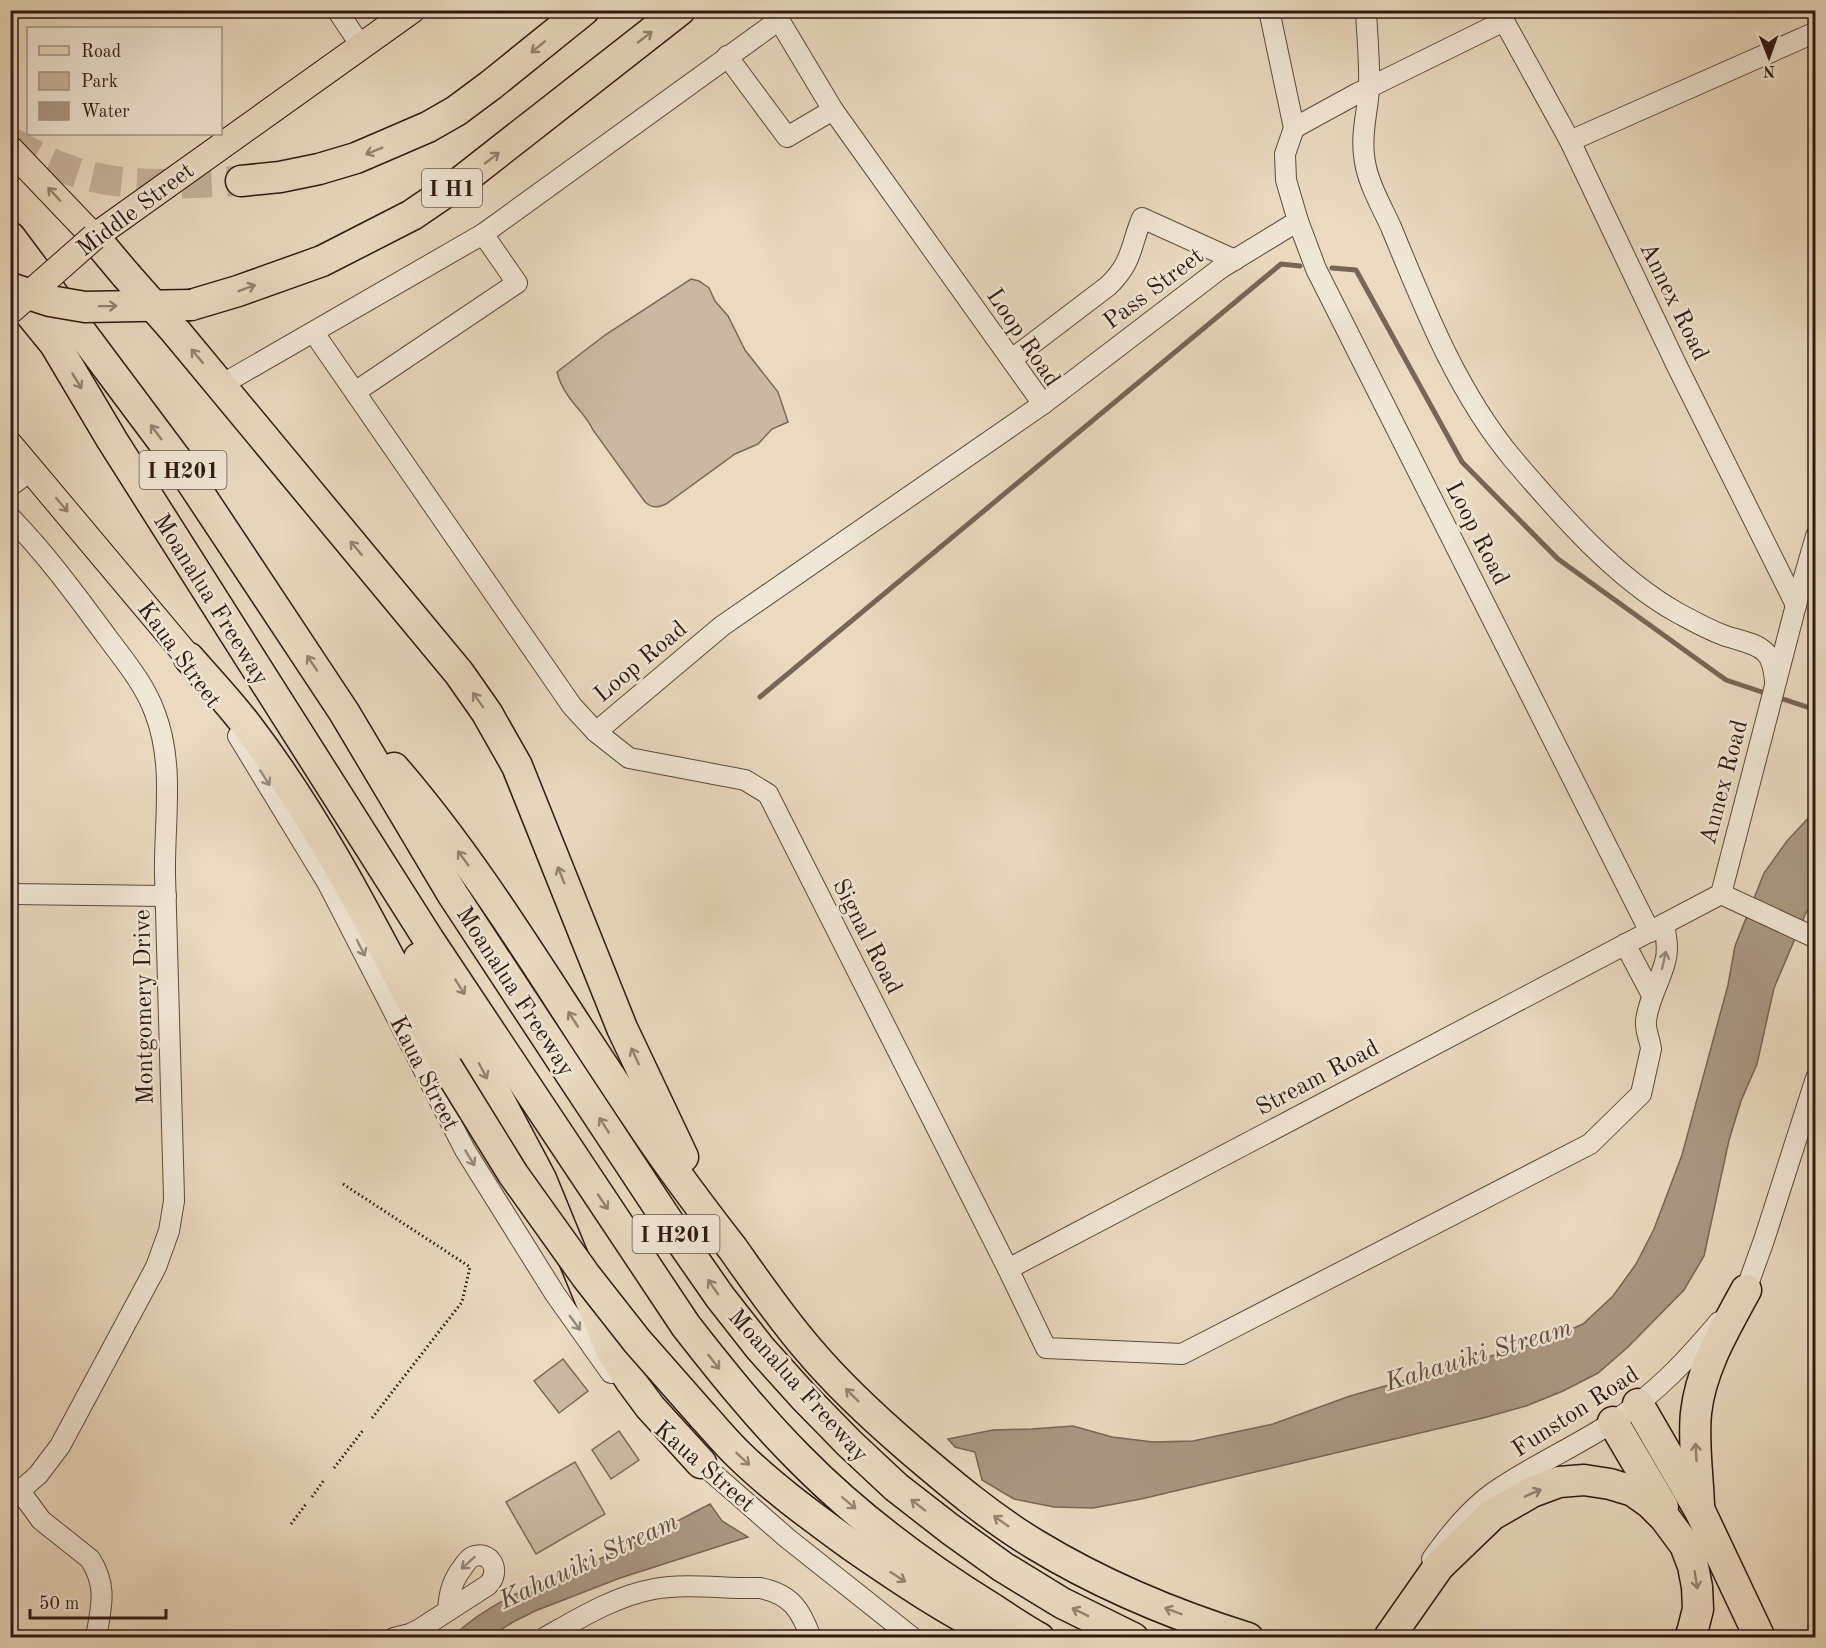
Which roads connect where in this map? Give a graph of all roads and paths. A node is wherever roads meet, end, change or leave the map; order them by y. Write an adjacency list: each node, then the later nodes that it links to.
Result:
1 (337, 10): 10 (street)
2 (412, 10): 10 (main road, Middle Street)
3 (584, 10): 17 (highway, I H1, one-way to 17)
4 (680, 10): 23 (highway, I H1, one-way to 4, bridge)
5 (1269, 10): 14 (street, Loop Road)
6 (1366, 10): 12 (street)
7 (785, 15): 11 (street, Loop Road); 13 (street, Loop Road)
8 (1502, 16): 12 (street); 15 (street, Annex Road)
9 (1815, 32): 15 (street)
10 (361, 46): 21 (main road, Middle Street)
11 (727, 57): 13 (street); 19 (street, Loop Road)
12 (1369, 87): 14 (street); 37 (street)
13 (833, 110): 26 (street, Loop Road)
14 (1293, 128): 18 (street, Loop Road)
15 (1570, 141): 35 (street, Annex Road)
16 (10, 148): 21 (main road, one-way to 16)
17 (241, 181)
18 (1298, 221): 22 (street, Pass Street); 44 (street, Loop Road)
19 (483, 234): 25 (street, Loop Road); 28 (street)
20 (10, 237): 38 (highway, Moanalua Freeway / I H201, one-way to 20)
21 (94, 237): 24 (main road, Middle Street, bridge); 27 (highway, one-way to 21, bridge)
22 (1234, 260): 26 (street); 29 (street, Pass Street)
23 (10, 289): 40 (highway, Moanalua Freeway / I H201, one-way to 40)
24 (10, 311)
25 (314, 333): 27 (street, Loop Road); 28 (street, Loop Road)
26 (1012, 359): 29 (street, Loop Road)
27 (221, 386): 50 (highway, one-way to 27)
28 (355, 392): 39 (street, Loop Road)
29 (1043, 404): 39 (street, Loop Road)
30 (10, 445): 31 (main road, Kaua Street)
31 (32, 470): 32 (street); 36 (main road, Kaua Street, one-way to 36)
32 (10, 486)
33 (10, 517): 43 (street, Montgomery Drive)
34 (1815, 537): 35 (street, Annex Road)
35 (1796, 605): 37 (street, Annex Road)
36 (189, 658): 57 (street, Kaua Street, one-way to 57); 75 (highway, one-way to 75, bridge)
37 (1775, 684): 42 (street, Annex Road)
38 (344, 712): 50 (highway, one-way to 38); 77 (highway, Moanalua Freeway / I H201, one-way to 38)
39 (596, 732): 51 (street, Signal Road)
40 (337, 797): 57 (highway, one-way to 57); 76 (highway, Moanalua Freeway / I H201, one-way to 76)
41 (10, 894): 43 (street)
42 (1720, 894): 44 (street); 45 (street)
43 (166, 896): 60 (street, Montgomery Drive)
44 (1657, 928): 46 (street, Stream Road); 47 (street, one-way to 44)
45 (1815, 938)
46 (1625, 944): 47 (street); 51 (street, Stream Road)
47 (1652, 995): 51 (street, Signal Road)
48 (1815, 1078): 52 (street, Funston Road)
49 (344, 1184): 54 (path)
50 (726, 1240): 78 (highway, one-way to 50)
51 (1008, 1269)
52 (1746, 1290): 53 (street, Funston Road); 63 (highway, one-way to 52)
53 (1638, 1404): 55 (street, Funston Road); 63 (highway)
54 (372, 1418)
55 (1614, 1422): 65 (highway); 68 (street, Funston Road)
56 (364, 1429): 58 (path)
57 (701, 1463): 74 (street, Kaua Street)
58 (334, 1468)
59 (324, 1480): 61 (path)
60 (15, 1495): 69 (street)
61 (312, 1497)
62 (306, 1504): 64 (path)
63 (1700, 1510): 80 (highway)
64 (291, 1524)
65 (1684, 1545): 68 (highway, one-way to 65); 79 (highway, one-way to 79)
66 (448, 1611): 71 (street)
67 (249, 1631): 70 (path)
68 (1390, 1636)
69 (96, 1638)
70 (247, 1638)
71 (394, 1638)
72 (544, 1638): 73 (street)
73 (811, 1638)
74 (913, 1638)
75 (1003, 1638)
76 (1039, 1638)
77 (1133, 1638)
78 (1248, 1638)
79 (1690, 1638)
80 (1760, 1638)

